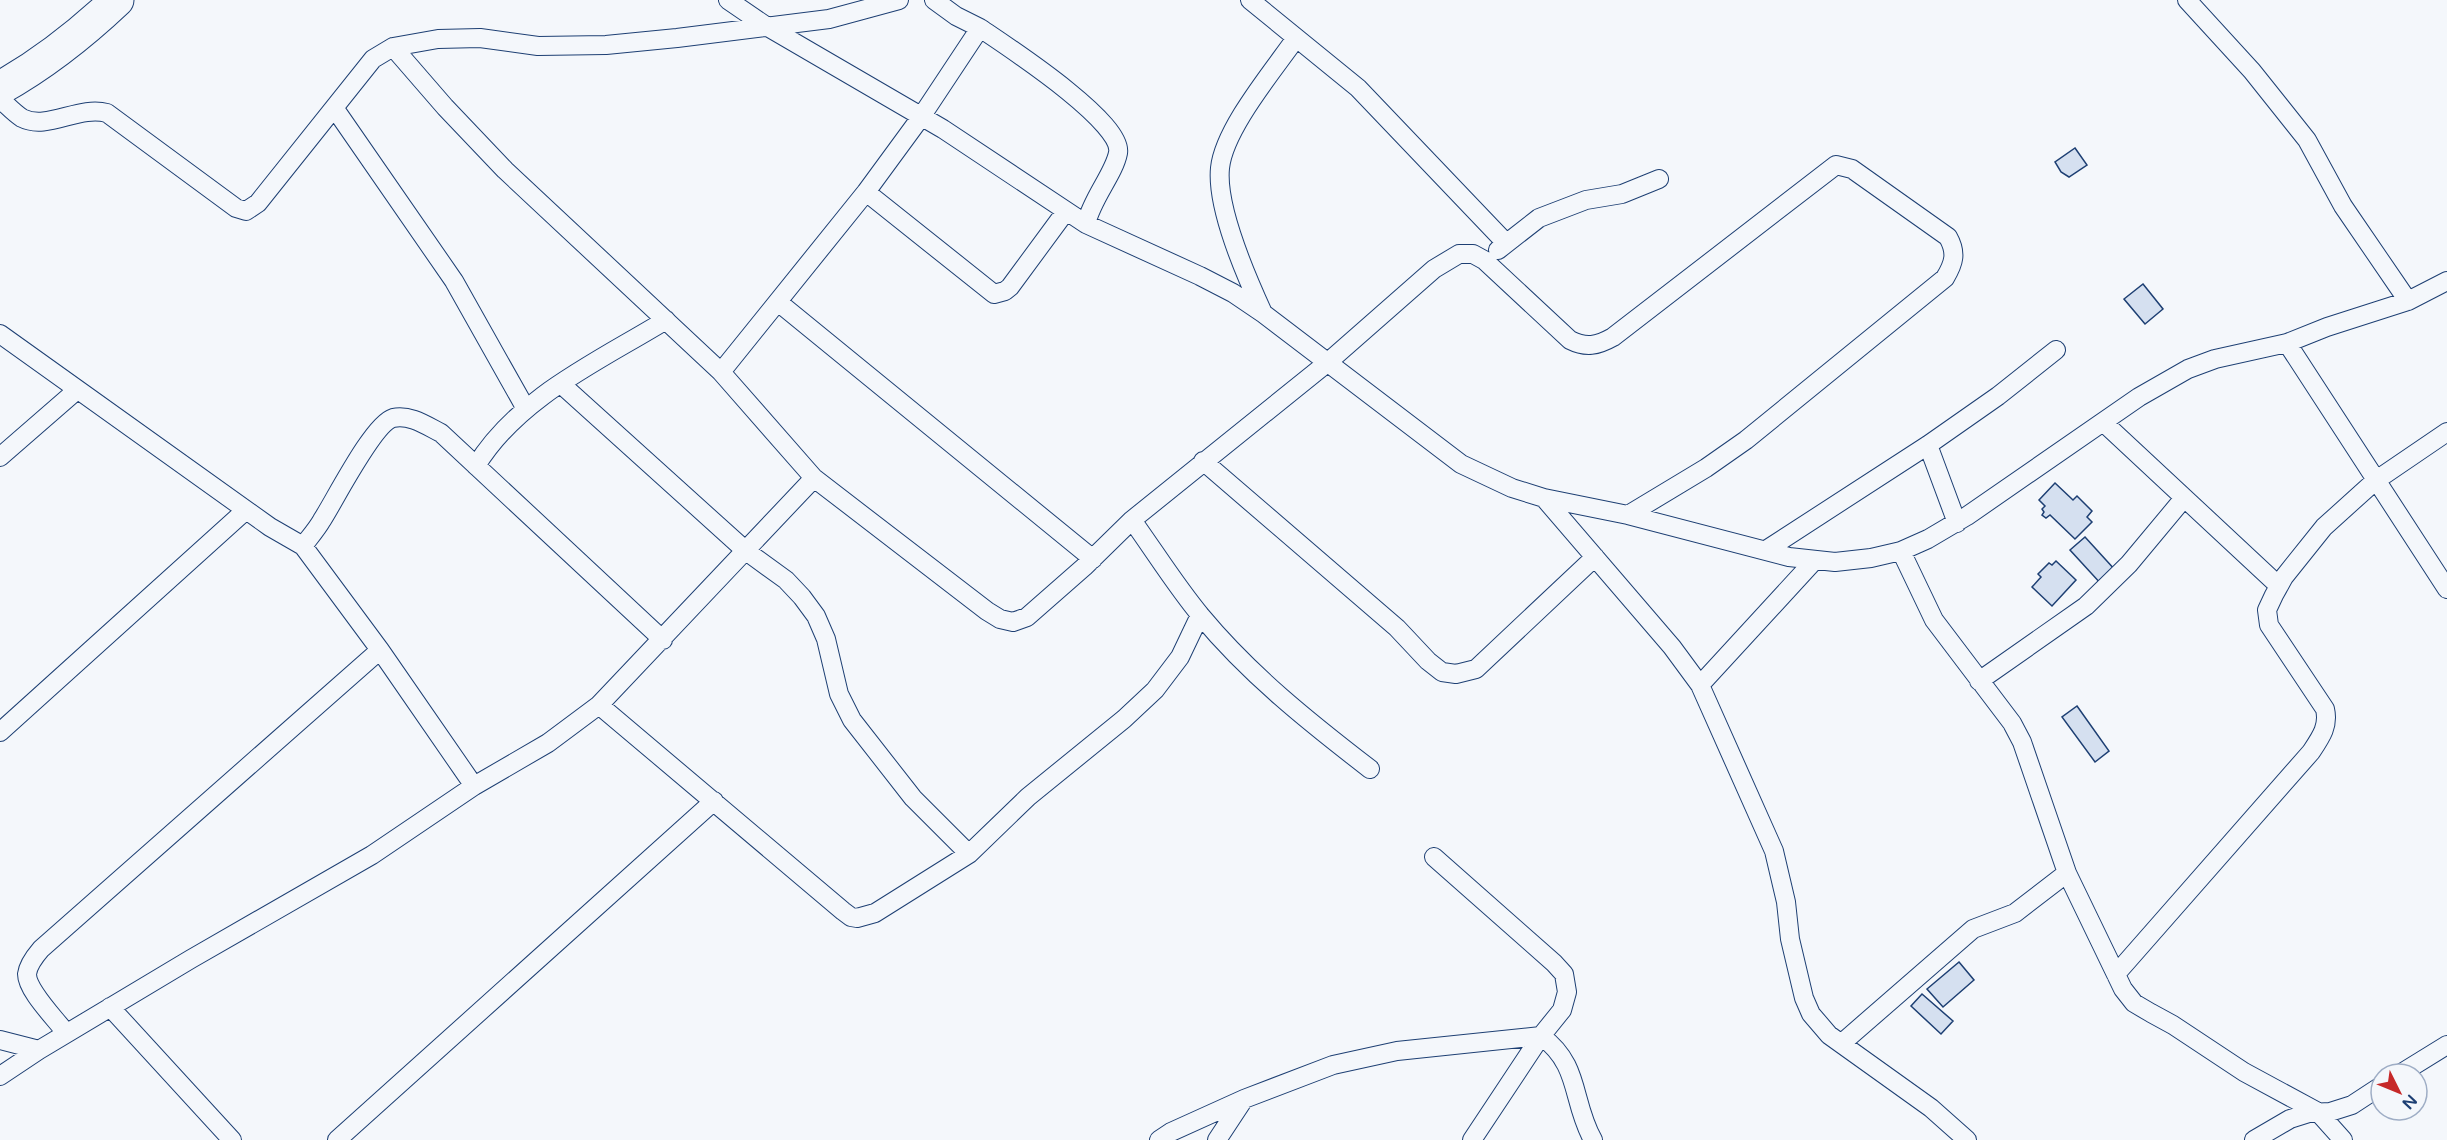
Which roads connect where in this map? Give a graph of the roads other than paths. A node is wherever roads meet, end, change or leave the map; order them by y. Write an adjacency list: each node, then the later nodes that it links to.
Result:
1 (117, 0): 11 (highway)
2 (728, 0): 7 (street)
3 (899, 0): 7 (street)
4 (934, 0): 8 (street)
5 (1250, 0): 9 (street)
6 (2187, 0): 22 (street)
7 (766, 26): 10 (street); 14 (street)
8 (980, 28): 14 (street); 18 (street)
9 (1296, 38): 19 (street); 24 (street)
10 (393, 47): 13 (street); 25 (street)
11 (0, 88)
12 (0, 99): 13 (street)
13 (335, 109): 33 (street)
14 (921, 117): 16 (street); 17 (street)
15 (1659, 179): 19 (street)
16 (866, 192): 17 (street); 23 (street)
17 (1066, 211): 18 (street)
18 (1086, 224): 24 (street)
19 (1506, 243): 20 (street)
20 (1484, 260): 29 (street); 45 (street)
21 (2445, 285): 22 (street)
22 (2408, 301): 27 (street)
23 (778, 302): 30 (street); 53 (street)
24 (1264, 314): 29 (street)
25 (666, 320): 30 (street); 31 (street)
26 (0, 334): 32 (street)
27 (2287, 343): 34 (street); 41 (street)
28 (2056, 350): 36 (street)
29 (1328, 363): 38 (street); 42 (street)
30 (721, 372): 40 (street)
31 (561, 384): 33 (street); 51 (street)
32 (77, 390): 37 (street); 44 (street)
33 (526, 409): 39 (street)
34 (2103, 422): 43 (street); 47 (street)
35 (2447, 432): 41 (street)
36 (1928, 445): 47 (street); 49 (street)
37 (0, 457)
38 (1203, 461): 46 (street); 52 (street)
39 (476, 466): 48 (street); 58 (street)
40 (814, 478): 51 (street); 53 (street)
41 (2375, 481): 55 (street); 56 (street)
42 (1544, 498): 45 (street); 52 (street)
43 (2184, 498): 55 (street); 60 (street)
44 (246, 510): 48 (street); 63 (street)
45 (1628, 515): 49 (street)
46 (1132, 520): 53 (street); 57 (street)
47 (1957, 523): 50 (street)
48 (303, 546): 59 (street)
49 (1766, 549): 54 (street)
50 (1901, 550): 54 (street); 60 (street)
51 (746, 552): 58 (street); 67 (street)
52 (1595, 557): 61 (street)
53 (1093, 559)
54 (1814, 561): 61 (street)
55 (2279, 586): 70 (street)
56 (2447, 589)
57 (1200, 615): 64 (street); 67 (street)
58 (663, 640): 62 (street)
59 (380, 650): 65 (street); 72 (street)
60 (1979, 681): 69 (street)
61 (1700, 685): 75 (street)
62 (600, 705): 65 (street); 66 (street)
63 (0, 732)
64 (1370, 769)
65 (474, 786): 71 (street)
66 (714, 801): 67 (street); 84 (street)
67 (969, 854)
68 (1434, 856): 73 (street)
69 (2067, 873): 70 (street); 75 (street)
70 (2116, 974): 82 (street)
71 (110, 1008): 72 (street); 83 (street)
72 (66, 1033): 77 (street)
73 (1541, 1036): 81 (street); 87 (street); 88 (street)
74 (0, 1041): 77 (street)
75 (1842, 1043): 89 (street)
76 (2447, 1045): 78 (street)
77 (39, 1050): 79 (street)
78 (2419, 1062)
79 (0, 1076)
80 (2369, 1094): 82 (street)
81 (1244, 1099): 85 (street); 86 (street)
82 (2318, 1112): 90 (street); 91 (street)
83 (232, 1140)
84 (337, 1140)
85 (1159, 1140)
86 (1217, 1140)
87 (1472, 1140)
88 (1593, 1140)
89 (1967, 1140)
90 (2254, 1140)
91 (2343, 1140)

